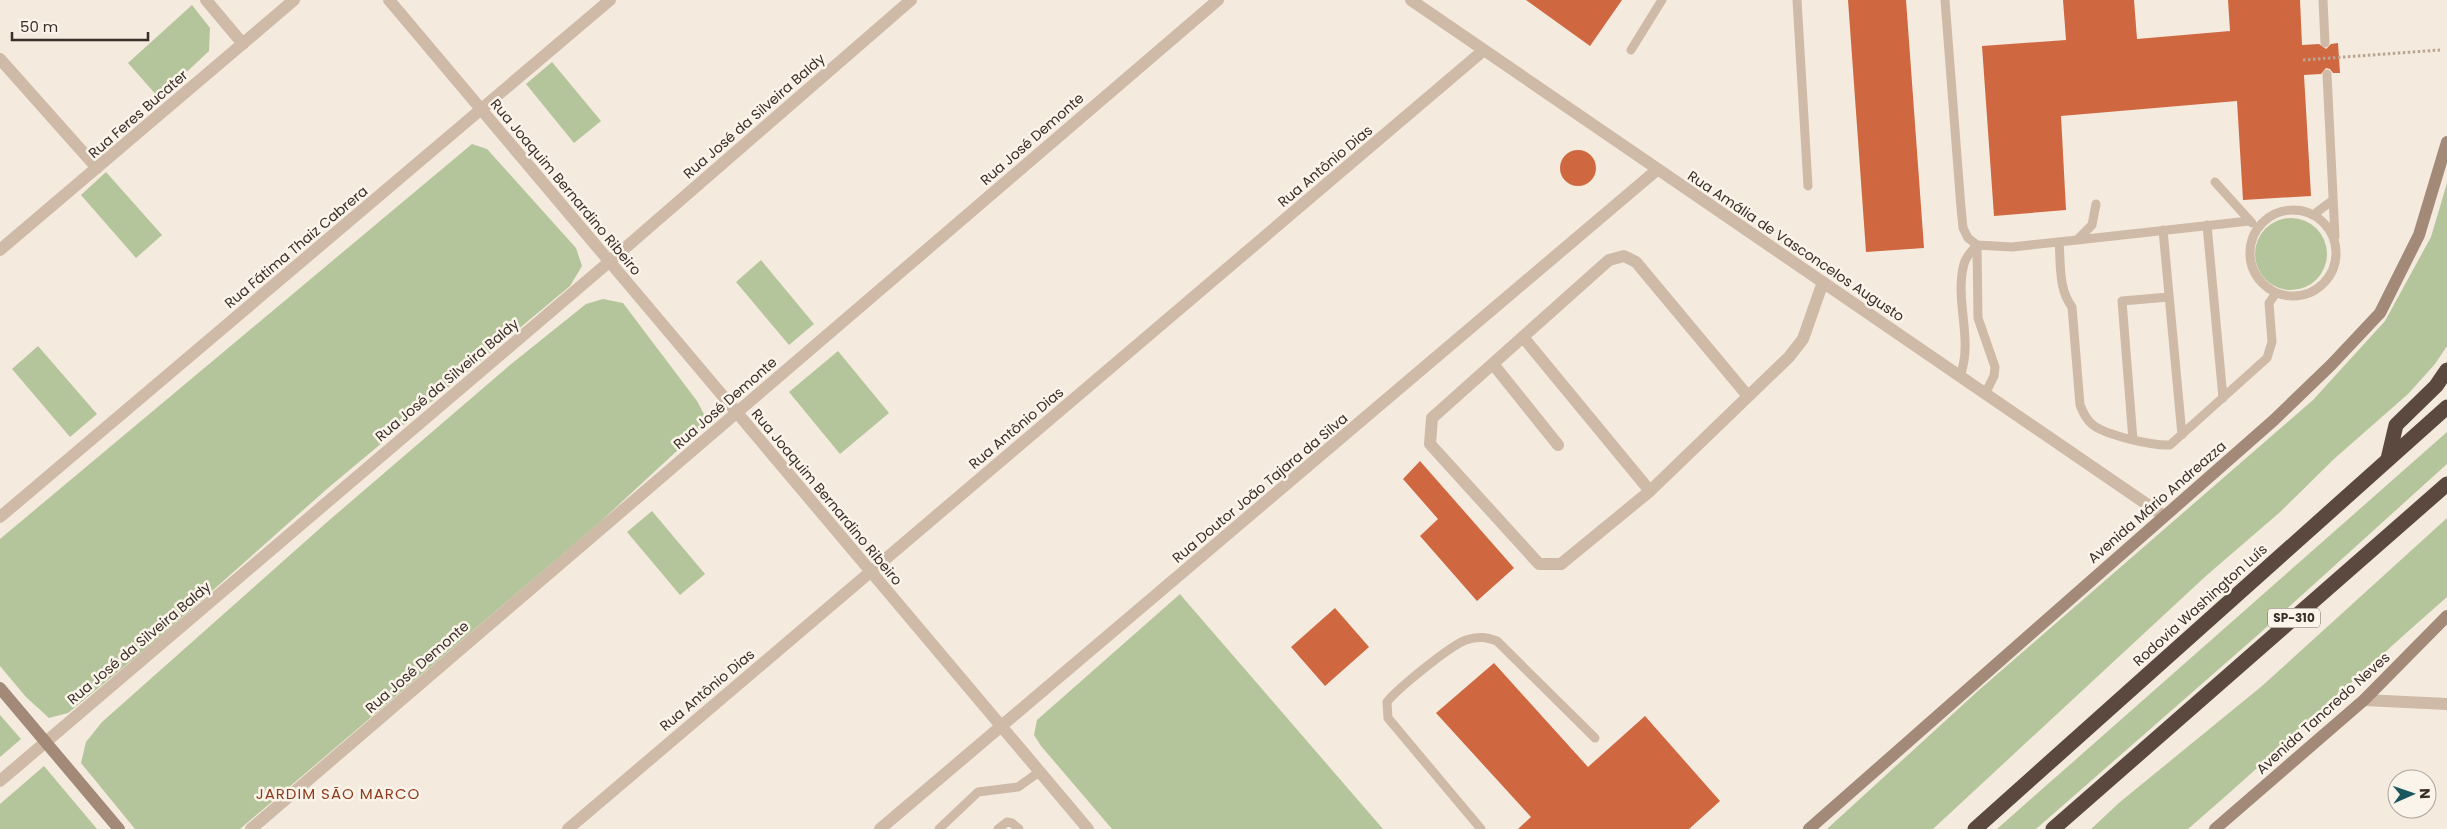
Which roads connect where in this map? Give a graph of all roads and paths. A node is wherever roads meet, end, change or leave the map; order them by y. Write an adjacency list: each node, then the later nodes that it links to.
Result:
1 (206, 0): 13 (street)
2 (294, 0): 13 (street, Rua Feres Bucater)
3 (388, 0): 20 (street, Rua Joaquim Bernardino Ribeiro)
4 (610, 0): 20 (street, Rua Fátima Thaiz Cabrera)
5 (911, 0): 38 (street, Rua José da Silveira Baldy)
6 (1218, 0): 50 (street, Rua José Demonte)
7 (1411, 0): 14 (street, Rua Amália de Vasconcelos Augusto)
8 (1662, 0): 15 (lane)
9 (1797, 0): 25 (lane)
10 (1945, 0): 35 (lane)
11 (2323, 0): 12 (lane)
12 (2325, 43)
13 (242, 44): 22 (street, Rua Feres Bucater)
14 (1484, 50): 23 (street, Rua Amália de Vasconcelos Augusto); 59 (street, Rua Antônio Dias)
15 (1631, 50)
16 (2440, 50): 18 (path)
17 (0, 59): 22 (street)
18 (2303, 60)
19 (2327, 74): 26 (lane)
20 (481, 110): 38 (street, Rua Joaquim Bernardino Ribeiro); 58 (street, Rua Fátima Thaiz Cabrera)
21 (2447, 142): 57 (main road, Avenida Mário Andreazza)
22 (97, 168): 37 (street, Rua Feres Bucater)
23 (1658, 169): 39 (street, Rua Amália de Vasconcelos Augusto); 64 (street, Rua Doutor João Tajara da Silva)
24 (2215, 182): 29 (lane)
25 (1808, 186)
26 (2333, 200): 28 (lane); 36 (lane)
27 (2096, 204): 33 (lane)
28 (2313, 215): 31 (lane); 36 (lane)
29 (2249, 221): 30 (lane); 31 (lane)
30 (2207, 225): 32 (lane); 48 (lane)
31 (2257, 229): 40 (lane)
32 (2163, 230): 33 (lane); 41 (lane)
33 (2076, 240): 34 (lane)
34 (2059, 242): 35 (lane); 52 (lane)
35 (1977, 245): 45 (lane); 46 (lane)
36 (2336, 247): 40 (lane)
37 (0, 250)
38 (609, 262): 50 (street, Rua Joaquim Bernardino Ribeiro); 66 (street, Rua José da Silveira Baldy)
39 (1823, 282): 45 (street, Rua Amália de Vasconcelos Augusto); 47 (street)
40 (2276, 293): 48 (lane)
41 (2169, 297): 51 (lane); 52 (lane)
42 (1523, 337): 43 (street); 47 (street); 56 (street)
43 (1493, 364): 53 (street); 56 (street)
44 (2447, 370): 54 (highway)
45 (1960, 376): 46 (street, Rua Amália de Vasconcelos Augusto)
46 (1985, 394): 57 (street, Rua Amália de Vasconcelos Augusto)
47 (1747, 395): 56 (street)
48 (2223, 398): 51 (lane)
49 (2447, 407): 54 (highway, Rodovia Washington Luís)
50 (737, 413): 59 (street, Rua Joaquim Bernardino Ribeiro); 70 (street, Rua José Demonte)
51 (2182, 435): 52 (lane)
52 (2133, 440)
53 (1558, 445)
54 (2388, 459): 79 (highway, Rodovia Washington Luís)
55 (2447, 484): 80 (highway, SP-310)
56 (1650, 491)
57 (2164, 516): 78 (main road, Avenida Mário Andreazza)
58 (0, 517)
59 (870, 571): 64 (street, Rua Joaquim Bernardino Ribeiro); 71 (street, Rua Antônio Dias)
60 (2447, 616): 62 (main road, Avenida Tancredo Neves)
61 (0, 688): 66 (main road)
62 (2364, 700): 63 (street); 81 (main road, Avenida Tancredo Neves)
63 (2447, 704)
64 (1001, 726): 67 (street, Rua Joaquim Bernardino Ribeiro); 72 (street, Rua Doutor João Tajara da Silva)
65 (1595, 738): 77 (lane)
66 (46, 742): 68 (street, Rua José da Silveira Baldy); 69 (main road)
67 (1039, 772): 73 (lane); 76 (street, Rua Joaquim Bernardino Ribeiro)
68 (0, 781)
69 (119, 829)
70 (251, 829)
71 (568, 829)
72 (880, 829)
73 (939, 829)
74 (998, 829): 75 (lane)
75 (1020, 829)
76 (1088, 829)
77 (1481, 829)
78 (1809, 829)
79 (1976, 829)
80 (2053, 829)
81 (2215, 829)

